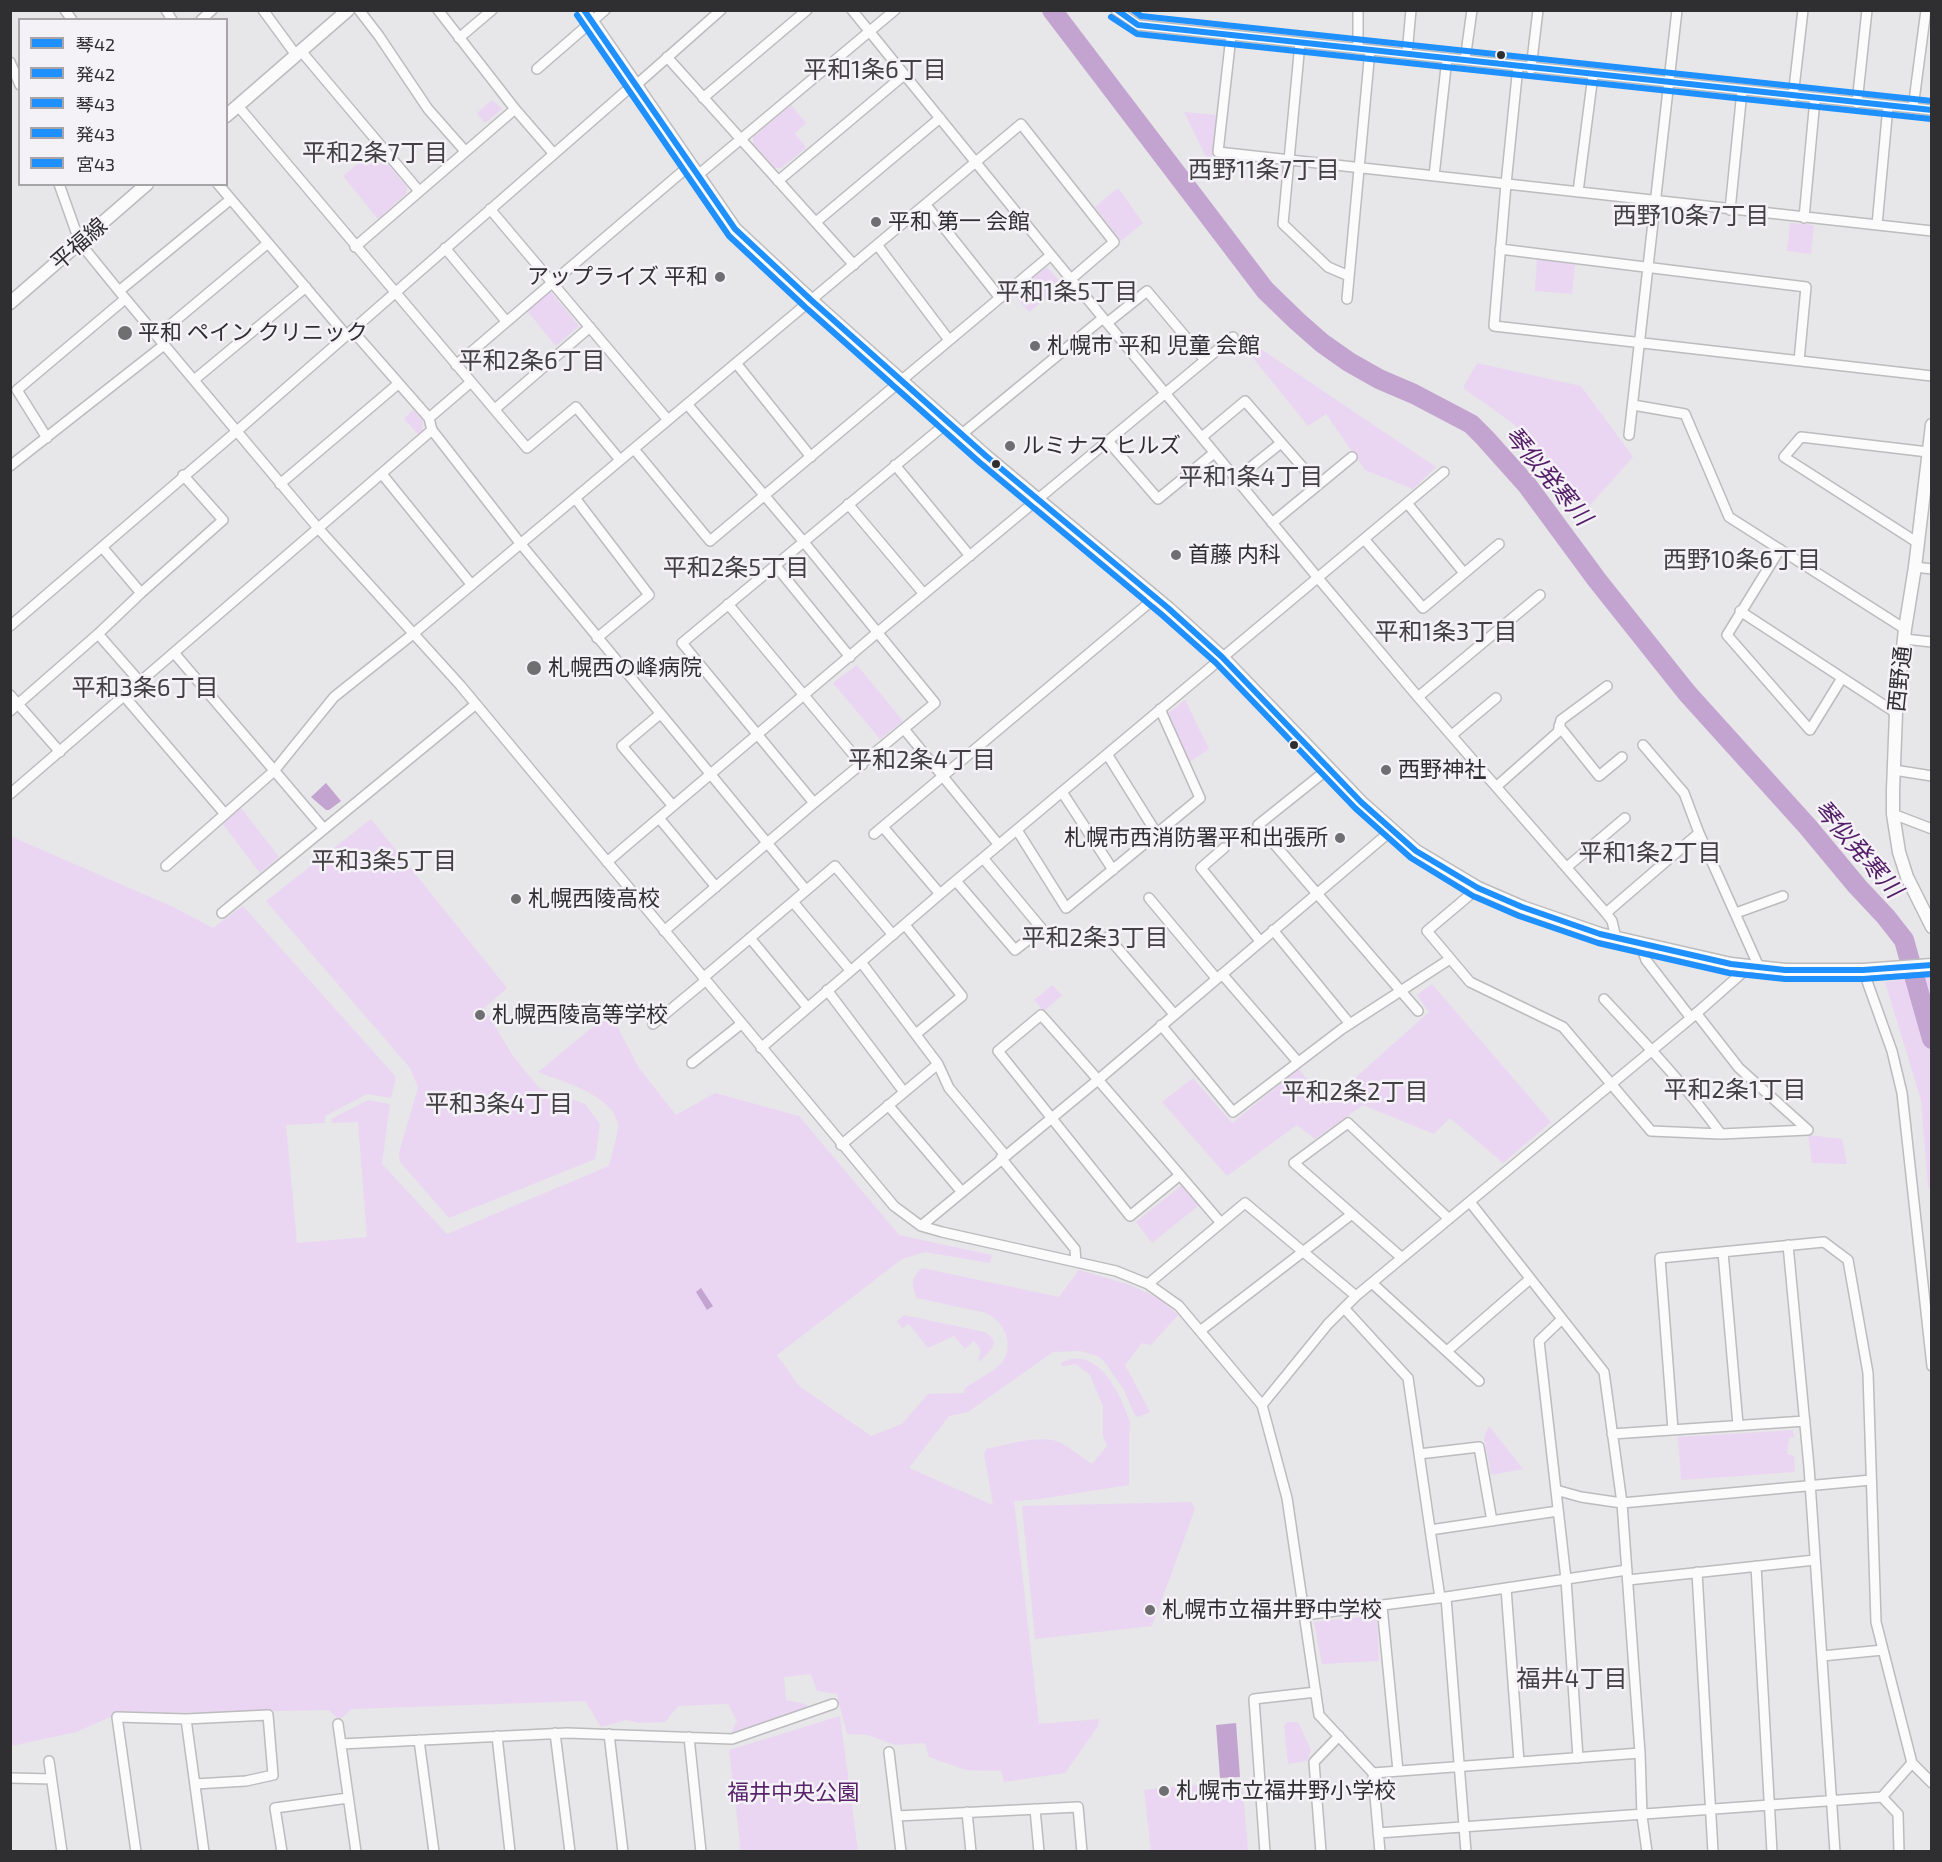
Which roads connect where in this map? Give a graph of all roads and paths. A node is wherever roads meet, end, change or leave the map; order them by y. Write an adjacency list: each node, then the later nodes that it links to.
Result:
1 (262, 10): 28 (street)
2 (348, 10): 28 (street)
3 (358, 10): 55 (street)
4 (438, 10): 24 (street)
5 (492, 10): 24 (street)
6 (584, 10): 21 (street)
7 (604, 10): 21 (street)
8 (721, 10): 30 (street)
9 (807, 10): 44 (street)
10 (852, 10): 22 (street)
11 (895, 10): 22 (street)
12 (1116, 10): 23 (street)
13 (1358, 10): 26 (street)
14 (1411, 10): 29 (street)
15 (1472, 10): 32 (street)
16 (1538, 10): 36 (street)
17 (1677, 10): 40 (street)
18 (1803, 10): 43 (street)
19 (1867, 10): 46 (street)
20 (1926, 10): 49 (street)
21 (592, 22): 35 (street); 41 (street)
22 (870, 32): 37 (street); 54 (street)
23 (1231, 36): 25 (street); 57 (street)
24 (459, 38): 50 (street)
25 (1300, 43): 26 (street); 57 (street)
26 (1358, 49): 27 (street)
27 (1370, 50): 29 (street); 59 (street)
28 (298, 53): 47 (street); 67 (street)
29 (1407, 54): 31 (street)
30 (667, 57): 41 (street); 44 (street)
31 (1447, 58): 32 (street); 61 (street)
32 (1465, 60): 34 (street)
33 (10, 62): 39 (street)
34 (1518, 66): 36 (street); 63 (street)
35 (537, 69)
36 (1531, 69): 38 (street)
37 (904, 75): 53 (street); 62 (street)
38 (1593, 75): 40 (street); 68 (street)
39 (18, 79)
40 (1668, 83): 42 (street); 70 (street)
41 (635, 85): 56 (street); 60 (street)
42 (1742, 91): 43 (street); 73 (street)
43 (1793, 97): 45 (street)
44 (703, 98): 54 (street)
45 (1815, 99): 46 (street); 74 (street)
46 (1857, 103): 48 (street)
47 (238, 106): 52 (street); 81 (street)
48 (1888, 106): 49 (street); 76 (street)
49 (1913, 108): 51 (street)
50 (515, 109): 55 (street); 56 (street)
51 (1932, 110)
52 (228, 114)
53 (940, 118): 58 (street); 75 (street)
54 (741, 139): 60 (street); 62 (street)
55 (465, 151): 67 (street)
56 (554, 154): 72 (street)
57 (1290, 160): 59 (street); 87 (street)
58 (976, 162): 71 (street); 84 (street); 88 (street)
59 (1359, 168): 61 (street); 87 (street)
60 (694, 170): 89 (street); 95 (street)
61 (1434, 176): 63 (street)
62 (778, 181): 75 (street)
63 (1506, 184): 68 (street); 83 (street)
64 (60, 186): 78 (street)
65 (145, 186): 78 (street, 平福線)
66 (220, 186): 69 (street)
67 (419, 191): 81 (street)
68 (1578, 192): 70 (street)
69 (231, 199): 79 (street); 92 (street)
70 (1654, 200): 73 (street); 86 (street)
71 (926, 205): 80 (street); 93 (street)
72 (490, 209): 82 (street); 89 (street)
73 (1730, 210): 74 (street)
74 (1804, 218): 76 (street)
75 (816, 222): 85 (street)
76 (1877, 225): 77 (street)
77 (1932, 231)
78 (80, 243): 92 (street); 96 (street, 平福線)
79 (268, 243): 90 (street); 101 (street)
80 (878, 246): 85 (street); 103 (street)
81 (355, 247): 91 (street)
82 (445, 248): 91 (street); 98 (street)
83 (1500, 249): 86 (street); 104 (street)
84 (1051, 255): 88 (street); 93 (street)
85 (854, 265): 95 (street)
86 (1647, 267): 104 (street); 107 (street)
87 (1349, 276): 94 (street)
88 (1071, 279): 97 (street)
89 (552, 282): 98 (street); 99 (street)
90 (306, 287): 100 (street); 112 (street)
91 (394, 293): 100 (street); 109 (street)
92 (122, 295): 101 (street); 128 (street)
93 (1000, 298): 103 (street)
94 (1347, 299)
95 (811, 300): 108 (street); 111 (street)
96 (10, 303)
97 (1105, 320): 106 (street); 115 (street); 125 (street)
98 (506, 321): 109 (street)
99 (590, 327): 118 (street); 120 (street)
100 (349, 332): 114 (street); 124 (street)
101 (158, 336): 105 (street)
102 (1233, 337): 106 (street)
103 (949, 340): 111 (street)
104 (1638, 344): 107 (street); 117 (street)
105 (164, 345): 112 (street); 128 (street)
106 (1205, 360): 115 (street)
107 (1799, 361): 110 (street)
108 (736, 363): 116 (street); 134 (street)
109 (456, 365): 113 (street)
110 (1932, 376)
111 (901, 380): 121 (street); 134 (street)
112 (194, 381): 124 (street)
113 (471, 382): 118 (street); 119 (street)
114 (398, 384): 119 (street); 143 (street)
115 (1165, 393): 127 (street); 129 (street)
116 (687, 404): 120 (street); 145 (street)
117 (1633, 405): 126 (street); 158 (street)
118 (495, 408): 136 (street)
119 (429, 418): 123 (street)
120 (668, 420): 131 (street)
121 (948, 422): 125 (street); 137 (street)
122 (1932, 425): 132 (street, 西野通)
123 (432, 430): 140 (street); 154 (street)
124 (237, 431): 141 (street); 143 (street)
125 (962, 434): 147 (street)
126 (1629, 435)
127 (1202, 437): 130 (street); 133 (street)
128 (47, 438): 138 (street)
129 (1108, 441): 133 (street); 147 (street)
130 (1281, 443): 142 (street); 144 (street)
131 (634, 449): 136 (street); 145 (street)
132 (1928, 452): 155 (street, 西野通); 155 (street)
133 (1214, 453): 142 (street)
134 (811, 457): 145 (street)
135 (1352, 457): 144 (street)
136 (620, 460): 146 (street)
137 (895, 465): 149 (street); 159 (street)
138 (10, 466)
139 (1444, 472): 148 (street)
140 (382, 474): 151 (street); 165 (street)
141 (183, 476): 157 (street); 166 (street)
142 (1236, 479): 150 (street)
143 (280, 484): 151 (street)
144 (1318, 486): 150 (street)
145 (765, 496): 153 (street)
146 (575, 498): 154 (street); 177 (street)
147 (1038, 500): 159 (street); 169 (street)
148 (1407, 503): 152 (street); 163 (street)
149 (848, 504): 153 (street); 167 (street)
150 (1272, 523): 164 (street)
151 (318, 528): 175 (street); 179 (street)
152 (1364, 539): 163 (street); 164 (street)
153 (803, 541): 160 (street); 173 (street)
154 (520, 543): 165 (street); 177 (street)
155 (1918, 543): 161 (street, 西野通)
156 (1499, 544): 163 (street)
157 (102, 547): 166 (street); 172 (street)
158 (1779, 549): 171 (street); 176 (street)
159 (970, 556): 167 (street)
160 (775, 565): 170 (street); 180 (street)
161 (1915, 567): 162 (street); 176 (street, 西野通)
162 (1932, 569)
163 (1464, 573)
164 (1318, 578): 181 (street); 188 (street)
165 (471, 584): 175 (street)
166 (141, 593): 174 (street)
167 (924, 594): 173 (street)
168 (1540, 595): 188 (street)
169 (1155, 598): 181 (street); 208 (street)
170 (728, 604): 186 (street); 197 (street)
171 (1740, 611): 182 (street); 182 (street)
172 (10, 626)
173 (878, 632): 180 (street); 196 (street)
174 (98, 634): 183 (street); 191 (street)
175 (413, 634): 190 (street); 206 (street)
176 (1905, 634): 178 (street); 193 (street, 西野通)
177 (597, 638): 194 (street)
178 (1932, 642)
179 (175, 654): 183 (street); 206 (street)
180 (850, 657): 186 (street)
181 (1222, 657): 192 (street); 204 (street)
182 (1842, 678): 193 (street)
183 (141, 683): 187 (street)
184 (1606, 686): 195 (street)
185 (10, 695): 191 (street)
186 (803, 696): 197 (street); 203 (street)
187 (125, 697): 200 (street); 215 (street)
188 (1418, 697): 198 (street)
189 (1496, 698): 198 (street)
190 (476, 704): 220 (street); 231 (street)
191 (14, 707): 200 (street)
192 (1160, 709): 201 (street); 226 (street)
193 (1896, 713): 205 (street, 西野通)
194 (660, 714): 207 (street); 214 (street)
195 (1559, 726): 202 (street); 210 (street)
196 (904, 729): 203 (street); 208 (street)
197 (758, 735): 207 (street); 213 (street)
198 (1452, 735): 210 (street)
199 (1643, 745): 224 (street)
200 (60, 752): 212 (street)
201 (1107, 754): 211 (street); 226 (street)
202 (1622, 757)
203 (862, 765): 213 (street)
204 (1328, 769): 223 (street); 239 (street)
205 (1894, 770): 209 (street); 216 (street, 西野通)
206 (274, 771): 215 (street); 220 (street)
207 (710, 775): 214 (street); 227 (street)
208 (942, 776): 219 (street); 228 (street)
209 (1932, 776)
210 (1497, 786): 233 (street)
211 (1062, 792): 222 (street); 234 (street)
212 (10, 794)
213 (814, 803): 227 (street)
214 (673, 806): 217 (street)
215 (225, 814): 232 (street)
216 (1893, 814): 221 (street); 248 (street, 西野通)
217 (659, 818): 231 (street); 236 (street)
218 (1625, 818): 233 (street)
219 (883, 826): 225 (street); 240 (street)
220 (324, 829): 245 (street)
221 (1932, 829)
222 (1017, 830): 228 (street); 234 (street)
223 (1392, 830): 237 (street); 239 (street)
224 (1700, 833): 244 (street); 246 (street)
225 (874, 834)
226 (1157, 834): 234 (street)
227 (768, 844): 236 (street); 238 (street)
228 (999, 845): 230 (street)
229 (1224, 848): 255 (street)
230 (984, 858): 235 (street); 235 (street)
231 (607, 862): 250 (street)
232 (166, 866)
233 (1567, 867): 244 (street)
234 (1113, 870)
235 (956, 881): 240 (street)
236 (716, 887): 250 (street)
237 (1478, 888): 254 (street); 257 (street)
238 (806, 890): 243 (street); 251 (street)
239 (1317, 893): 249 (street); 266 (street)
240 (940, 894): 247 (street)
241 (1783, 896): 246 (street)
242 (1149, 898): 263 (street)
243 (792, 902): 253 (street); 261 (street)
244 (1606, 912): 254 (street)
245 (222, 913)
246 (1736, 913): 260 (street)
247 (905, 925): 251 (street); 276 (street)
248 (1932, 927)
249 (1273, 930): 255 (street); 274 (street)
250 (664, 931): 264 (street)
251 (893, 935): 258 (street)
252 (1108, 937): 270 (street)
253 (750, 938): 264 (street); 268 (street)
254 (1616, 938): 256 (street)
255 (1260, 940): 263 (street)
256 (1640, 943): 260 (street); 271 (street)
257 (1450, 959): 266 (street); 283 (street)
258 (861, 962): 261 (street); 276 (street)
259 (1925, 965): 262 (street)
260 (1754, 967): 262 (street); 271 (street)
261 (850, 970): 265 (street)
262 (1863, 970): 310 (street)
263 (1219, 976): 270 (street); 279 (street)
264 (704, 980): 272 (street); 273 (street)
265 (827, 990): 268 (street); 284 (street)
266 (1401, 991): 269 (street); 274 (street)
267 (1604, 999): 278 (street)
268 (807, 1007): 277 (street)
269 (1418, 1011)
270 (1174, 1014): 275 (street)
271 (1694, 1016): 278 (street); 287 (street)
272 (741, 1023): 277 (street); 280 (street)
273 (653, 1024)
274 (1350, 1024): 279 (street)
275 (1161, 1025): 279 (street); 282 (street)
276 (916, 1034): 281 (street)
277 (761, 1048): 288 (street)
278 (1652, 1050): 283 (street); 287 (street)
279 (1298, 1062)
280 (692, 1063)
281 (938, 1064): 284 (street); 289 (street)
282 (1099, 1079): 286 (street); 286 (street); 290 (street)
283 (1611, 1085): 287 (street); 292 (street)
284 (904, 1092): 285 (street)
285 (888, 1105): 288 (street); 291 (street)
286 (1051, 1118): 289 (street); 290 (street)
287 (1721, 1134)
288 (841, 1145): 296 (street)
289 (1003, 1157): 291 (street); 301 (street)
290 (1180, 1175): 295 (street)
291 (962, 1192): 296 (street)
292 (1470, 1202): 294 (street); 302 (street)
293 (1352, 1214): 294 (street); 298 (street); 300 (street)
294 (1449, 1219): 300 (street)
295 (1221, 1223): 298 (street); 304 (street)
296 (921, 1226): 301 (street)
297 (1788, 1245): 299 (street); 313 (street); 318 (street)
298 (1303, 1252): 305 (street); 308 (street)
299 (1723, 1252): 314 (street); 315 (street)
300 (1402, 1258): 303 (street)
301 (1076, 1262): 304 (street)
302 (1530, 1279): 307 (street); 309 (street)
303 (1372, 1282): 305 (street); 309 (street)
304 (1148, 1284): 308 (street)
305 (1356, 1296): 306 (street)
306 (1344, 1308): 312 (street); 317 (street)
307 (1562, 1319): 316 (street); 320 (street)
308 (1200, 1331): 312 (street)
309 (1447, 1351): 311 (street)
310 (1932, 1366)
311 (1479, 1381)
312 (1262, 1405): 333 (street)
313 (1804, 1421): 314 (street); 319 (street)
314 (1738, 1425): 315 (street)
315 (1673, 1430): 316 (street)
316 (1612, 1434): 321 (street)
317 (1419, 1454): 323 (street); 324 (street)
318 (1871, 1480): 319 (street); 334 (street)
319 (1810, 1487): 321 (street); 325 (street)
320 (1556, 1490): 321 (street); 322 (street)
321 (1622, 1503): 328 (street)
322 (1558, 1511): 323 (street); 329 (street)
323 (1492, 1521): 324 (street)
324 (1430, 1530): 331 (street)
325 (1815, 1560): 326 (street); 335 (street)
326 (1756, 1566): 327 (street); 363 (street)
327 (1697, 1572): 328 (street); 365 (street)
328 (1627, 1575): 329 (street); 348 (street)
329 (1566, 1579): 330 (street); 349 (street)
330 (1506, 1588): 331 (street); 351 (street)
331 (1443, 1598): 332 (street); 353 (street)
332 (1382, 1605): 333 (street); 354 (street)
333 (1305, 1615): 336 (street)
334 (1883, 1650): 335 (street); 352 (street)
335 (1822, 1656): 362 (street)
336 (1316, 1692): 343 (street); 385 (street)
337 (833, 1704): 344 (street)
338 (186, 1719): 359 (street); 359 (street); 372 (street)
339 (338, 1724): 346 (street)
340 (555, 1733): 341 (street); 342 (street); 378 (street)
341 (609, 1734): 344 (street); 379 (street)
342 (497, 1736): 345 (street); 377 (street)
343 (1339, 1736): 355 (street); 386 (street)
344 (689, 1737): 380 (street)
345 (419, 1740): 346 (street); 376 (street)
346 (341, 1744): 361 (street)
347 (889, 1752): 367 (street)
348 (1640, 1753): 349 (street); 368 (street)
349 (1578, 1758): 351 (street)
350 (49, 1761): 357 (street)
351 (1519, 1762): 353 (street)
352 (1912, 1763): 358 (street); 360 (street)
353 (1459, 1767): 354 (street); 369 (street)
354 (1398, 1772): 355 (street)
355 (1373, 1773): 370 (street)
356 (10, 1778): 357 (street)
357 (51, 1779): 371 (street)
358 (1932, 1783)
359 (195, 1784): 373 (street)
360 (1882, 1797): 362 (street); 393 (street)
361 (348, 1798): 374 (street); 375 (street)
362 (1832, 1801): 363 (street); 392 (street)
363 (1770, 1806): 365 (street); 391 (street)
364 (1035, 1809): 366 (street); 383 (street); 384 (street)
365 (1710, 1810): 368 (street); 390 (street)
366 (968, 1812): 367 (street); 382 (street)
367 (897, 1816): 381 (street)
368 (1642, 1816): 369 (street); 389 (street)
369 (1464, 1828): 370 (street); 388 (street)
370 (1378, 1833): 387 (street)
371 (62, 1851)
372 (136, 1851)
373 (204, 1851)
374 (282, 1851)
375 (356, 1851)
376 (434, 1851)
377 (510, 1851)
378 (570, 1851)
379 (623, 1851)
380 (702, 1851)
381 (901, 1851)
382 (972, 1851)
383 (1039, 1851)
384 (1082, 1851)
385 (1265, 1851)
386 (1321, 1851)
387 (1380, 1851)
388 (1466, 1851)
389 (1647, 1851)
390 (1713, 1851)
391 (1772, 1851)
392 (1834, 1851)
393 (1899, 1851)

